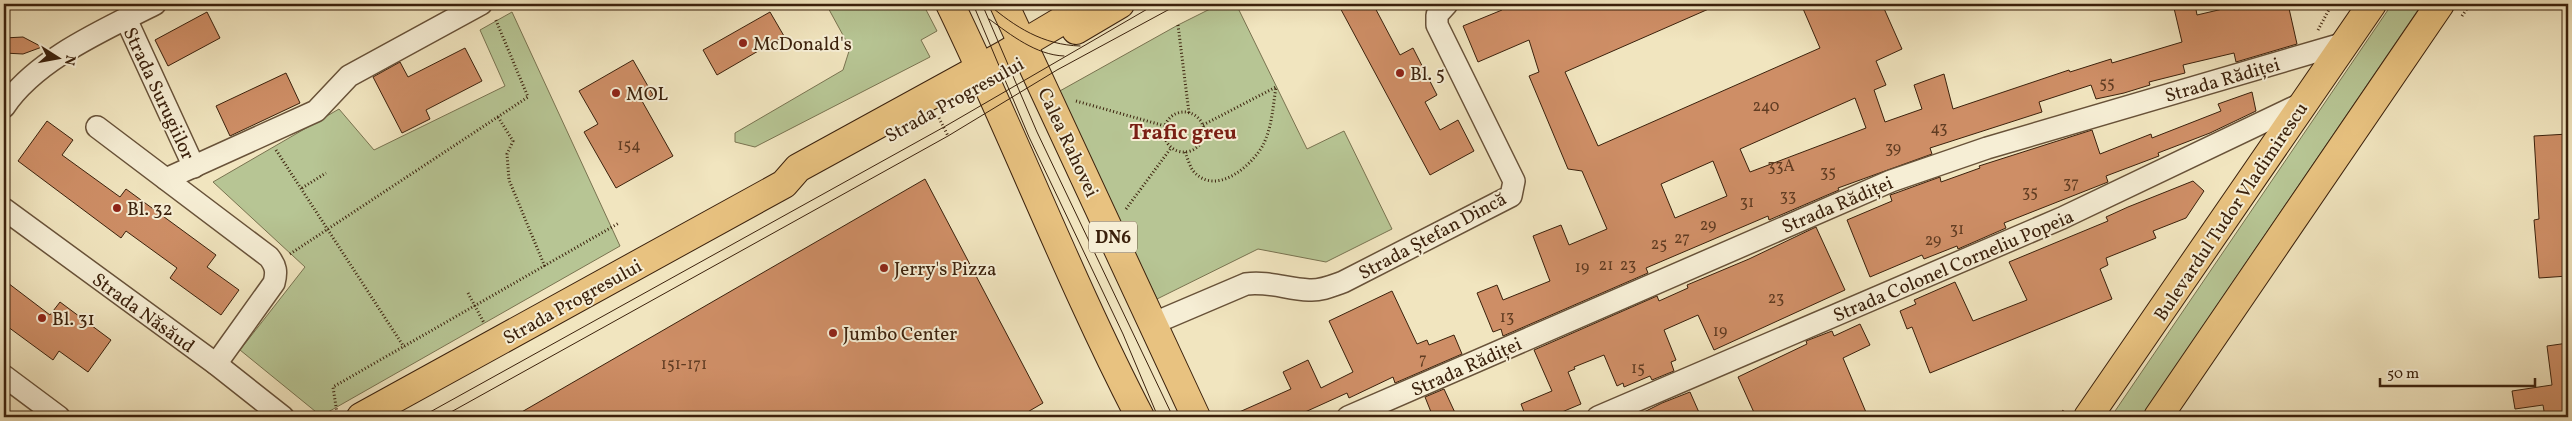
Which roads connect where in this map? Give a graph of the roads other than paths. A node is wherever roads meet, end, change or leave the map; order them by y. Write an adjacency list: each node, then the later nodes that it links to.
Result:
1 (155, 4): 10 (street)
2 (950, 4): 14 (main road, DN6)
3 (1004, 4): 12 (main road, Calea Rahovei / DN6)
4 (1090, 4): 12 (main road, Strada Progresului)
5 (1120, 4): 12 (main road, Strada Progresului)
6 (1447, 4): 23 (street, Strada Ștefan Dincă)
7 (2372, 4): 11 (main road, Bulevardul Tudor Vladimirescu)
8 (2440, 4): 34 (main road)
9 (487, 8): 19 (street)
10 (126, 19): 16 (street); 19 (street, Strada Surugiilor)
11 (2345, 43): 13 (street, Strada Rădiței); 15 (main road, Bulevardul Tudor Vladimirescu)
12 (1027, 50): 14 (main road, Strada Progresului); 23 (main road, Calea Rahovei / DN6)
13 (2291, 59): 15 (street); 31 (street, Strada Rădiței)
14 (984, 75): 27 (main road, DN6); 29 (main road, Strada Progresului)
15 (2308, 97): 18 (street, Strada Colonel Corneliu Popeia); 20 (main road, Bulevardul Tudor Vladimirescu)
16 (4, 107)
17 (97, 127): 21 (street, Strada Surugiilor)
18 (2235, 137): 20 (street); 32 (street, Strada Colonel Corneliu Popeia)
19 (194, 167): 21 (street)
20 (2260, 167): 33 (main road, Bulevardul Tudor Vladimirescu)
21 (166, 179): 24 (street, Strada Surugiilor)
22 (4, 209): 24 (street, Strada Năsăud)
23 (1152, 324): 30 (main road, Calea Rahovei / DN6)
24 (216, 364): 26 (street, Strada Năsăud)
25 (4, 376): 28 (street)
26 (272, 415)
27 (1133, 415)
28 (59, 417)
29 (361, 417)
30 (1196, 417)
31 (1348, 417)
32 (1598, 417)
33 (2088, 417)
34 (2158, 417)

